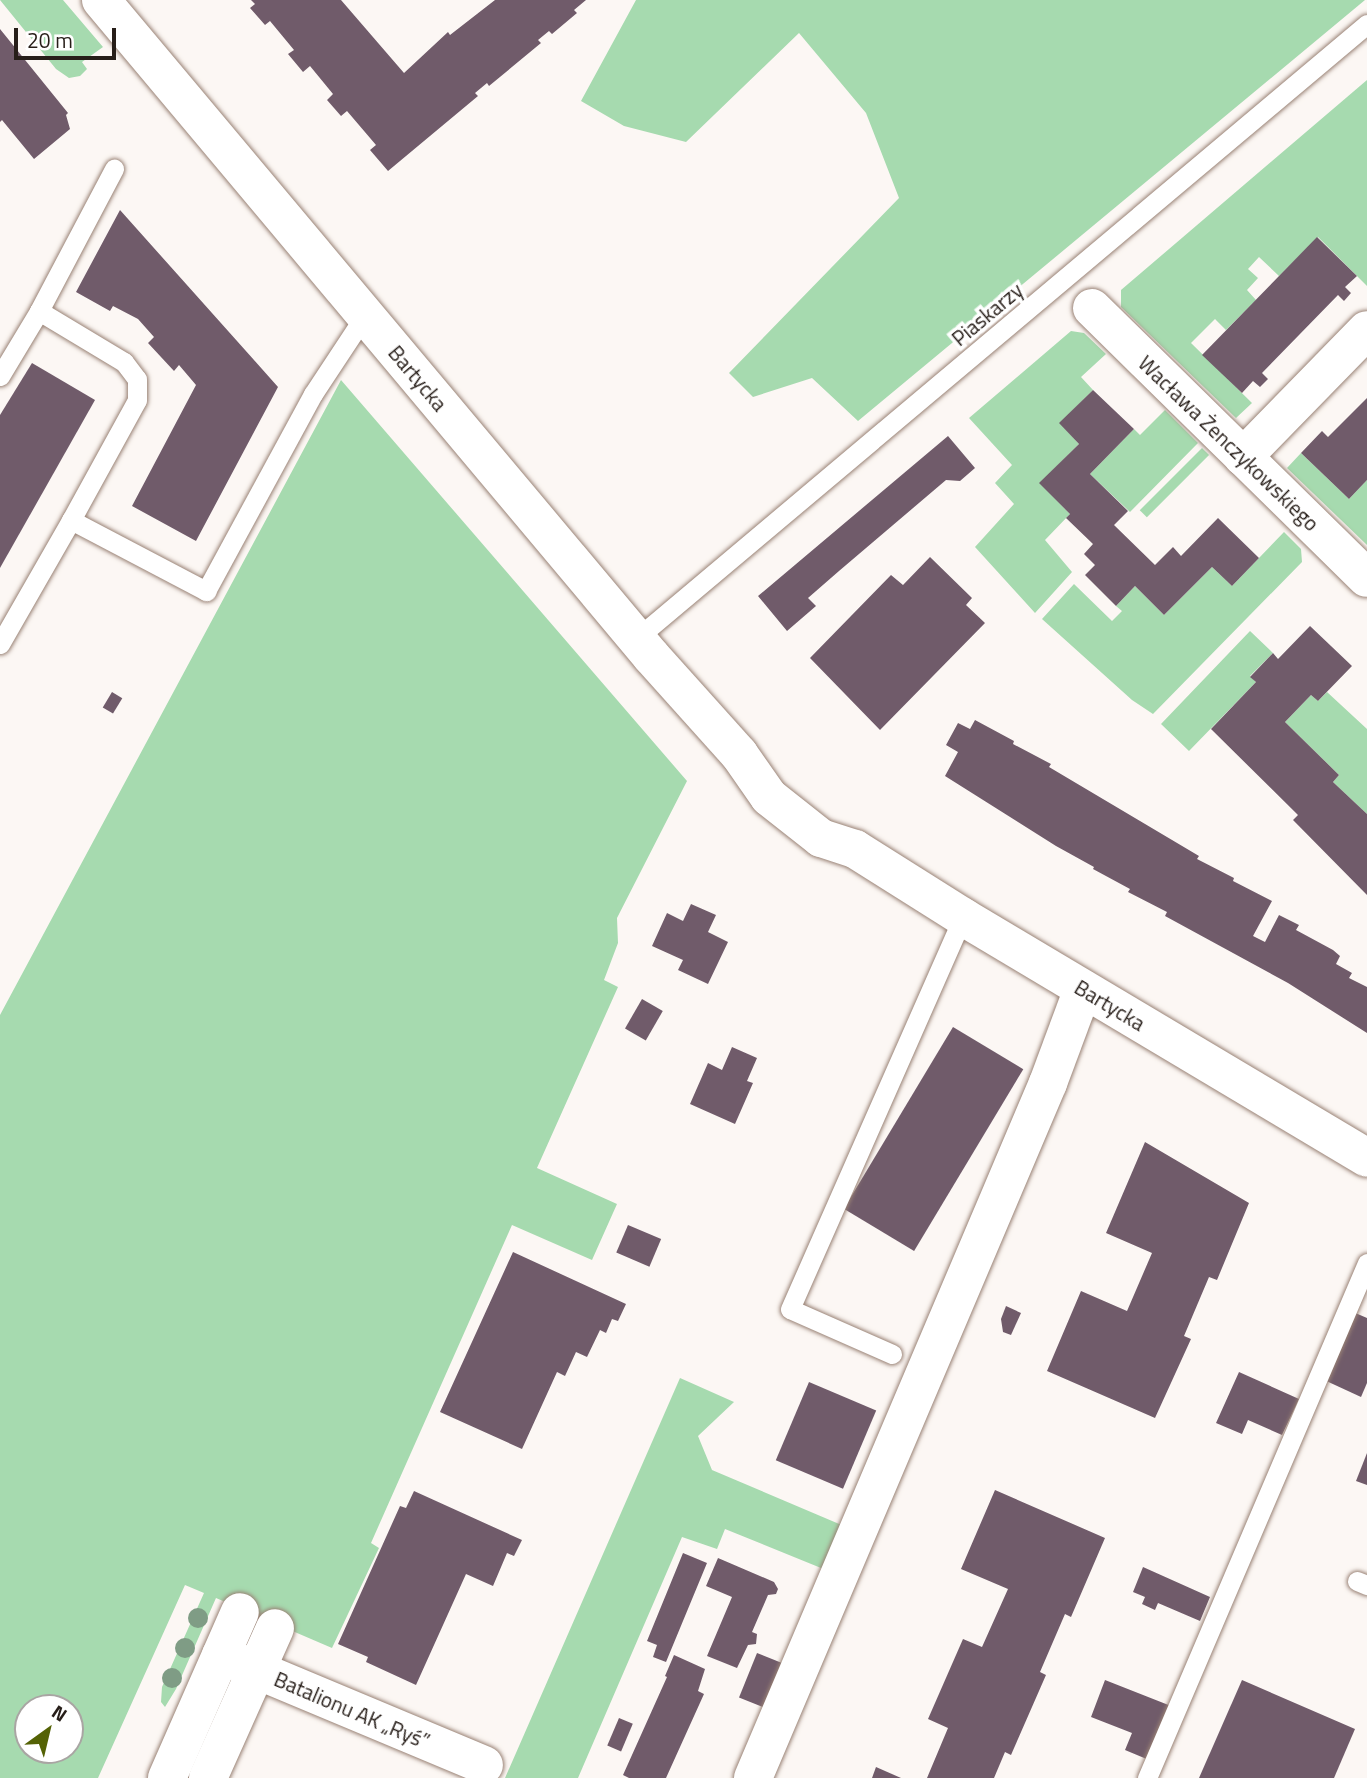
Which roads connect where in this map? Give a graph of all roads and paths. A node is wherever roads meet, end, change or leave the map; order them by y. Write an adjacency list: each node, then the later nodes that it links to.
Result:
1 (101, 0): 6 (street, Bartycka)
2 (1367, 24): 12 (lane, Piaskarzy)
3 (114, 169): 5 (lane)
4 (1092, 308): 9 (street, Wacława Żenczykowskiego)
5 (39, 312): 8 (lane); 10 (lane)
6 (365, 315): 10 (lane); 12 (street, Bartycka)
7 (1367, 330): 9 (street)
8 (0, 376)
9 (1243, 457): 11 (street, Wacława Żenczykowskiego)
10 (71, 520): 13 (lane)
11 (1367, 578)
12 (637, 638): 14 (street, Bartycka)
13 (0, 645)
14 (962, 917): 15 (street, Bartycka); 18 (lane)
15 (1083, 989): 16 (street, Bartycka); 26 (street)
16 (1367, 1158)
17 (1367, 1263): 27 (lane)
18 (892, 1354)
19 (240, 1612): 21 (street)
20 (275, 1628): 22 (street)
21 (221, 1655): 22 (street, Batalionu AK „Ryś”); 24 (street)
22 (256, 1670): 23 (street, Batalionu AK „Ryś”); 25 (street)
23 (484, 1765)
24 (167, 1778)
25 (208, 1778)
26 (753, 1778)
27 (1147, 1778)

